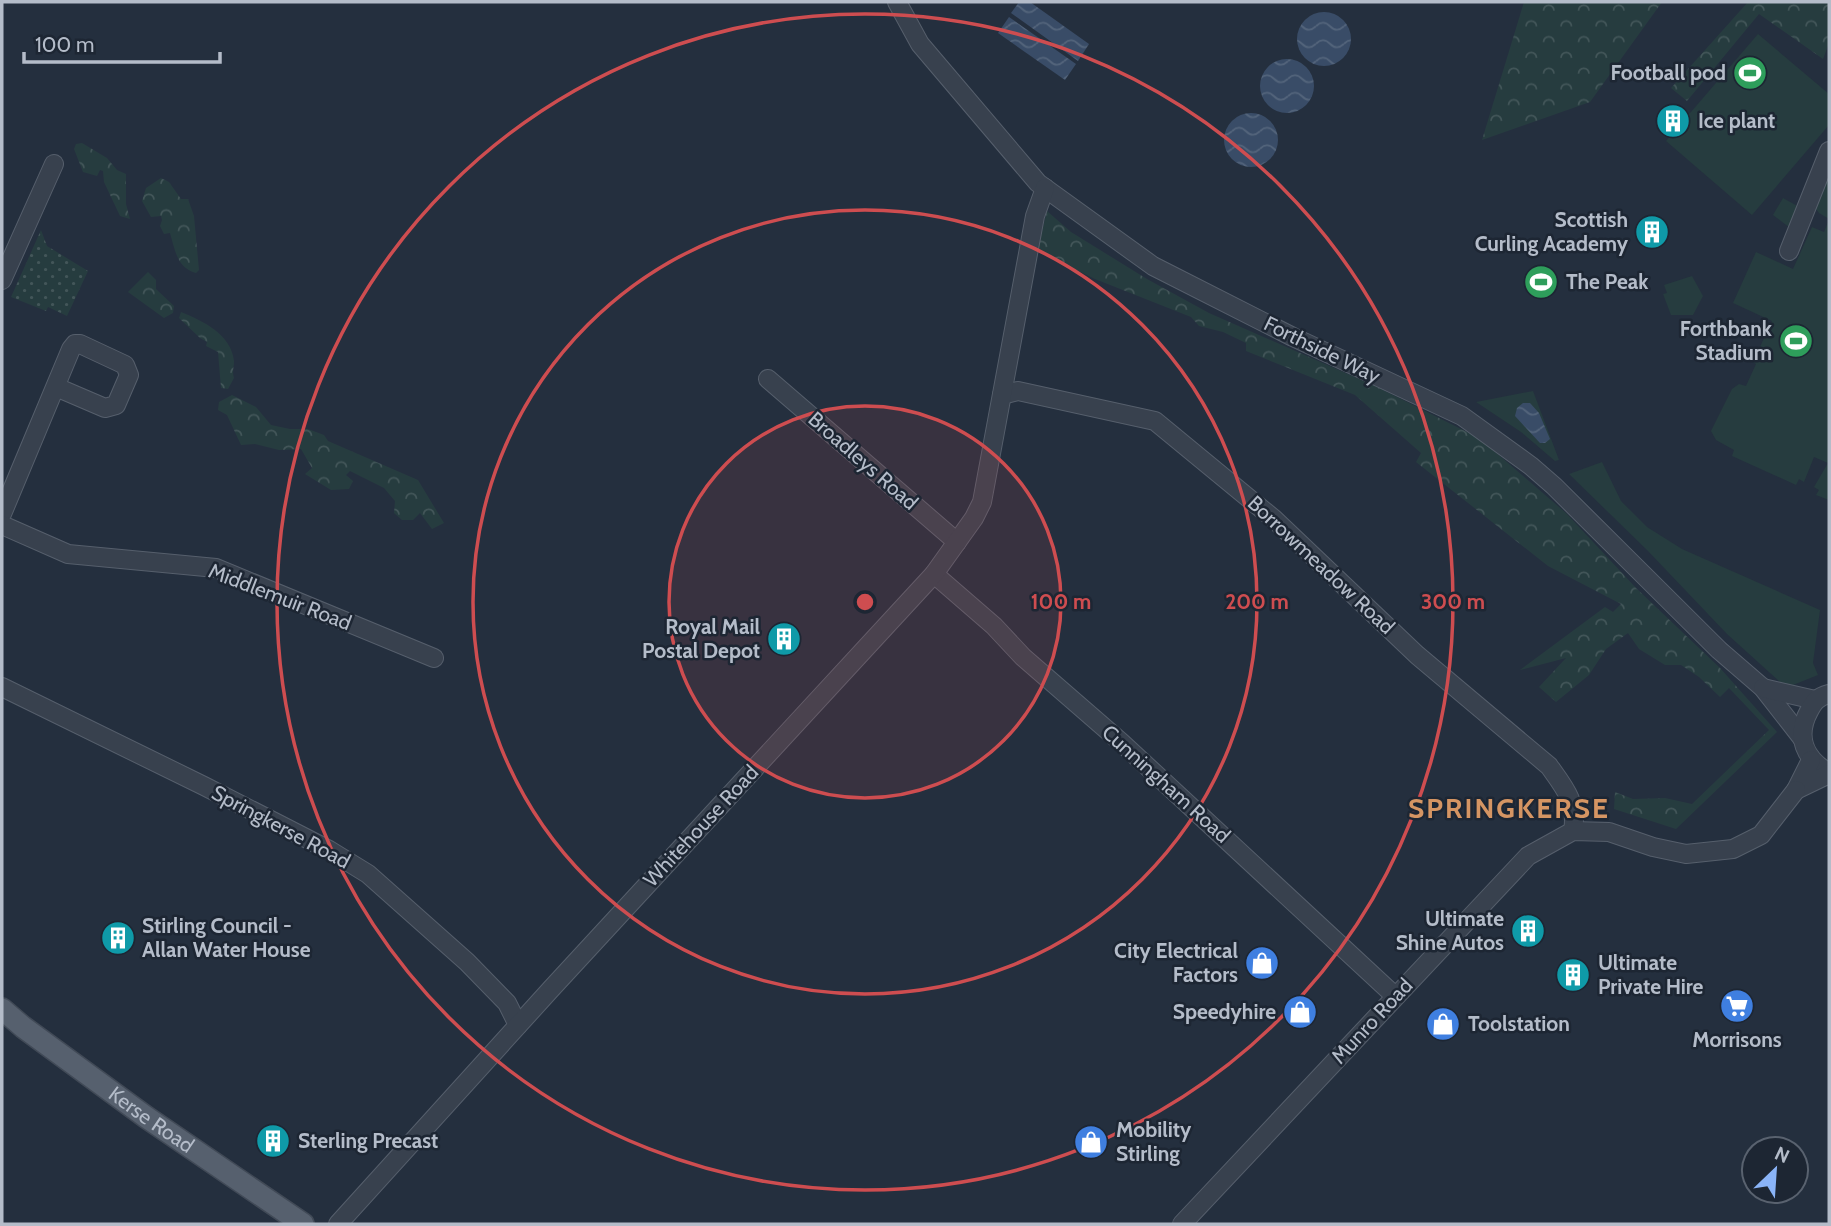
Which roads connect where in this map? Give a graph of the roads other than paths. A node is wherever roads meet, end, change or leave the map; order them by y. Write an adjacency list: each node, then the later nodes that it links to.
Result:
1 (897, 2): 4 (street, Forthside Way)
2 (1829, 151): 5 (street)
3 (54, 164): 6 (street)
4 (1045, 188): 9 (street, Whitehouse Road); 16 (street, Forthside Way)
5 (1789, 251)
6 (2, 280)
7 (768, 380): 12 (street, Broadleys Road)
8 (55, 387): 10 (street)
9 (1002, 395): 12 (street, Whitehouse Road); 22 (street, Borrowmeadow Road)
10 (2, 514)
11 (2, 525): 14 (street, Middlemuir Road)
12 (957, 542): 13 (street, Whitehouse Road)
13 (934, 574): 23 (street, Cunningham Road); 25 (street, Whitehouse Road)
14 (434, 658)
15 (2, 687): 25 (street, Springkerse Road)
16 (1763, 688): 17 (street, Forthside Way); 18 (street, Forthside Way)
17 (1822, 697): 18 (street)
18 (1802, 738): 19 (street, Forthside Way)
19 (1811, 760): 20 (street); 21 (street)
20 (1829, 774): 21 (street)
21 (1796, 790): 22 (street)
22 (1573, 831): 23 (street, Munro Road)
23 (1395, 996): 28 (street, Munro Road)
24 (2, 1009): 26 (main road, Kerse Road)
25 (517, 1025): 27 (street, Whitehouse Road)
26 (303, 1224)
27 (338, 1224)
28 (1182, 1224)

